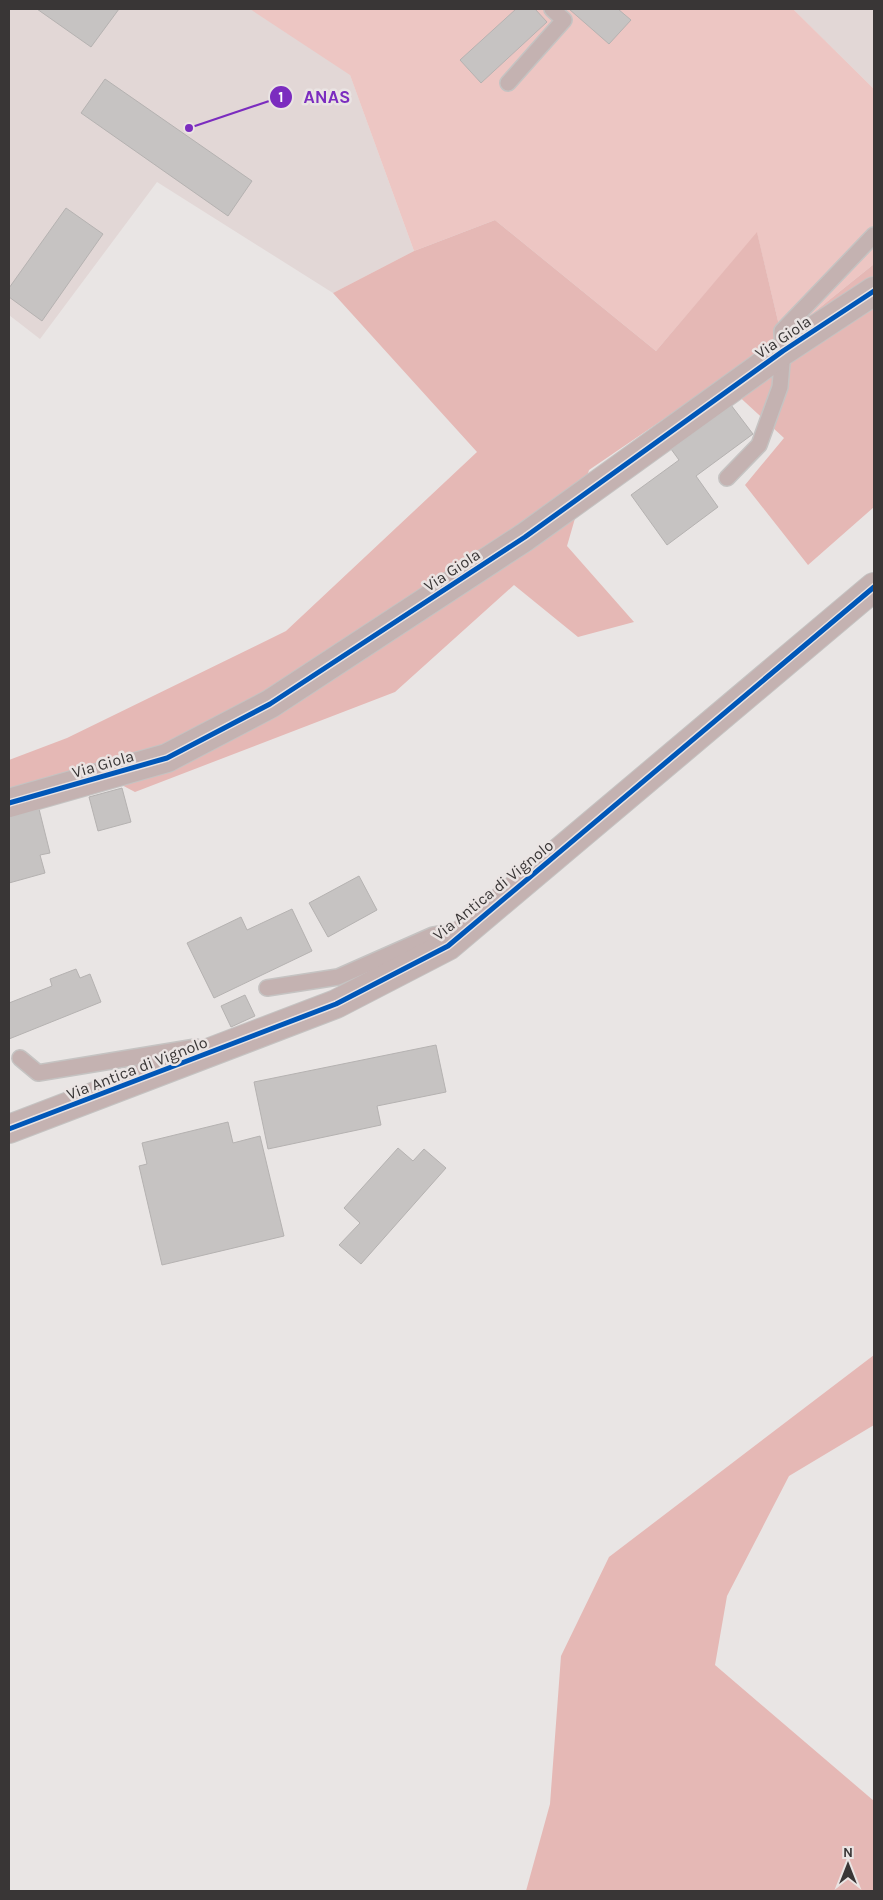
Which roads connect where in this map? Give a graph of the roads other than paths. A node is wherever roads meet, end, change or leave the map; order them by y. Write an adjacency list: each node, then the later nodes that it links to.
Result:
1 (552, 9): 2 (lane)
2 (508, 83)
3 (874, 235): 5 (lane)
4 (874, 291): 5 (street, Via Giola)
5 (783, 351): 6 (lane); 8 (street, Via Giola)
6 (727, 478)
7 (874, 587): 9 (street, Via Antica di Vignolo)
8 (9, 803)
9 (469, 928): 10 (lane); 11 (street, Via Antica di Vignolo)
10 (267, 988)
11 (220, 1050): 12 (lane); 13 (street, Via Antica di Vignolo)
12 (20, 1058)
13 (9, 1129)

